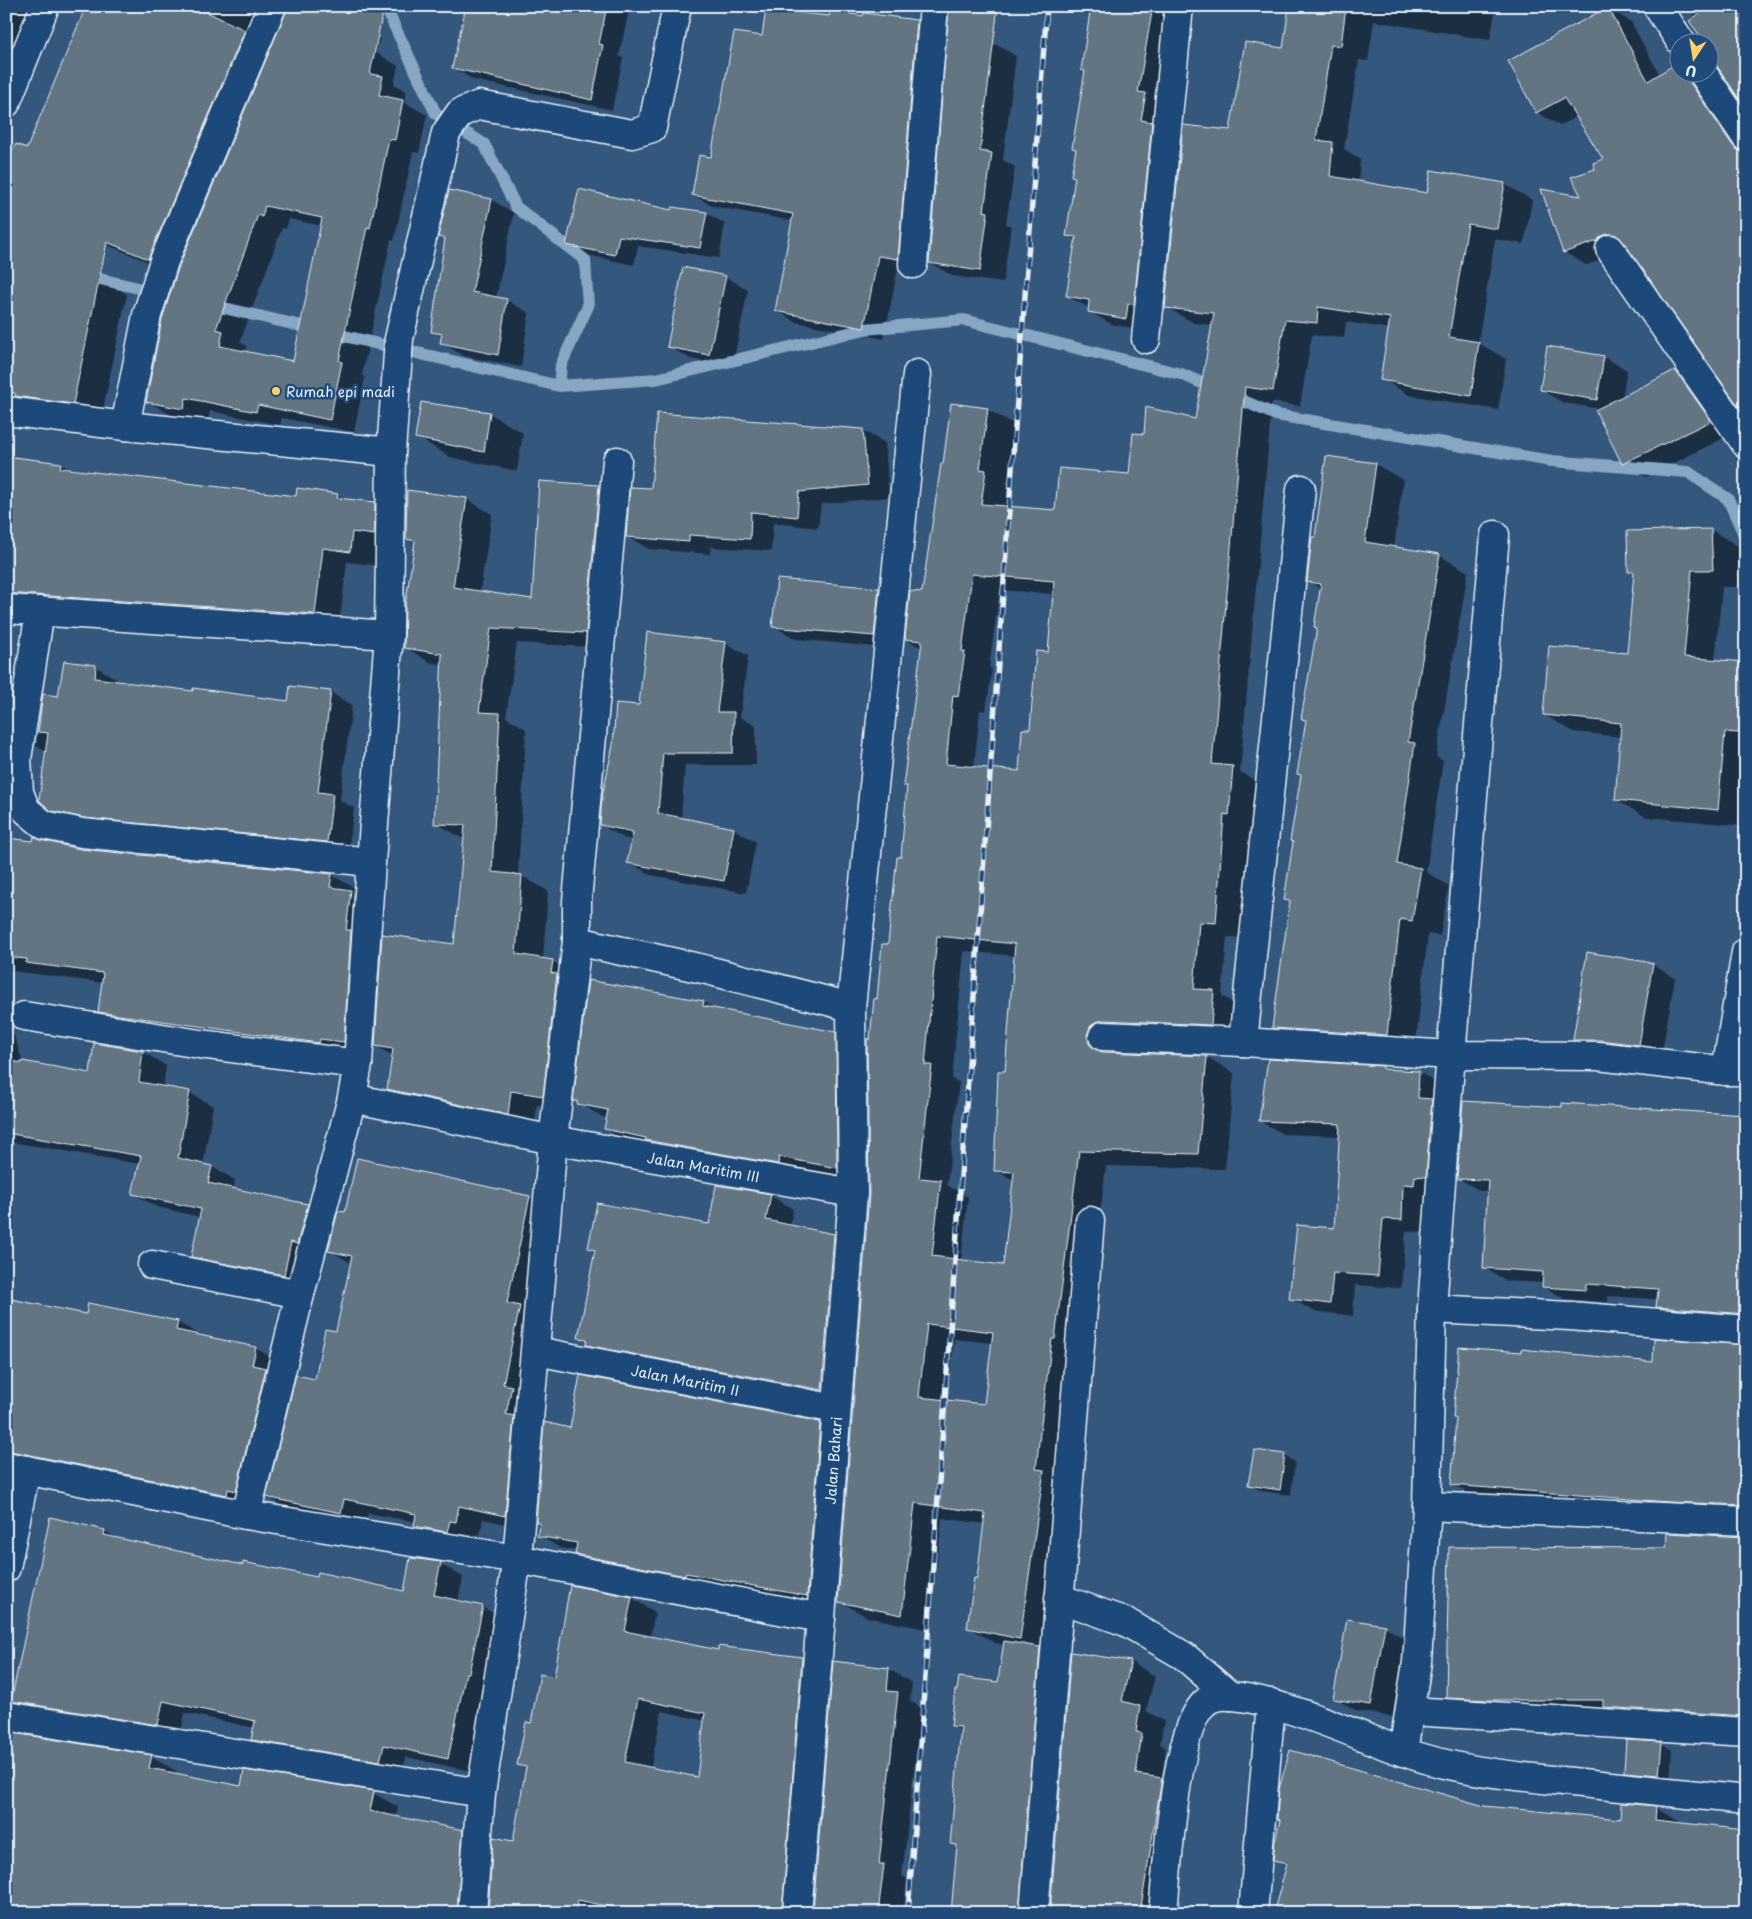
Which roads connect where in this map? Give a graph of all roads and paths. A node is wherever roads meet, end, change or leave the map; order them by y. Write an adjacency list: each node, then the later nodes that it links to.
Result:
1 (45, 6): 9 (street)
2 (272, 6): 16 (street)
3 (677, 6): 18 (street)
4 (934, 6): 12 (street)
5 (1179, 6): 13 (street)
6 (1657, 6): 7 (street)
7 (1675, 32)
8 (1709, 82): 10 (street)
9 (6, 103)
10 (1746, 137)
11 (1610, 249): 17 (street)
12 (913, 264)
13 (1146, 339)
14 (917, 374): 28 (street, Jalan Bahari)
15 (6, 411): 16 (street)
16 (125, 426): 18 (street)
17 (1746, 444)
18 (391, 452): 24 (street)
19 (617, 461): 26 (street)
20 (1301, 489): 31 (street)
21 (1495, 535): 32 (street)
22 (6, 609): 23 (street)
23 (40, 611): 24 (street); 25 (street)
24 (389, 635): 25 (street)
25 (371, 862): 33 (street)
26 (577, 941): 28 (street); 36 (street)
27 (1746, 952): 34 (street)
28 (851, 1007): 37 (street, Jalan Bahari)
29 (24, 1016): 33 (street)
30 (1103, 1036): 31 (street)
31 (1243, 1042): 32 (street)
32 (1451, 1055): 34 (street); 41 (street)
33 (358, 1064): 35 (street)
34 (1736, 1071)
35 (352, 1098): 36 (street, Jalan Maritim III); 40 (street)
36 (553, 1140): 37 (street, Jalan Maritim III); 43 (street)
37 (853, 1193): 44 (street, Jalan Bahari)
38 (1090, 1221): 51 (street)
39 (152, 1265): 40 (street)
40 (300, 1294): 47 (street)
41 (1432, 1309): 42 (street); 46 (street)
42 (1746, 1330)
43 (536, 1351): 44 (street, Jalan Maritim II); 49 (street)
44 (836, 1409): 52 (street, Jalan Bahari)
45 (16, 1468): 47 (street); 50 (street)
46 (1427, 1506): 48 (street); 55 (street)
47 (246, 1515): 49 (street)
48 (1746, 1521)
49 (517, 1559): 52 (street); 59 (street)
50 (6, 1568)
51 (1059, 1598): 53 (street); 64 (street)
52 (821, 1618): 63 (street, Jalan Bahari)
53 (1230, 1696): 54 (street); 65 (street)
54 (1272, 1702): 58 (street); 61 (street)
55 (1411, 1711): 57 (street); 58 (street)
56 (6, 1716): 59 (street)
57 (1746, 1732)
58 (1403, 1752): 60 (street)
59 (481, 1793): 62 (street)
60 (1746, 1800)
61 (1256, 1912)
62 (472, 1913)
63 (797, 1913)
64 (1034, 1913)
65 (1163, 1913)

